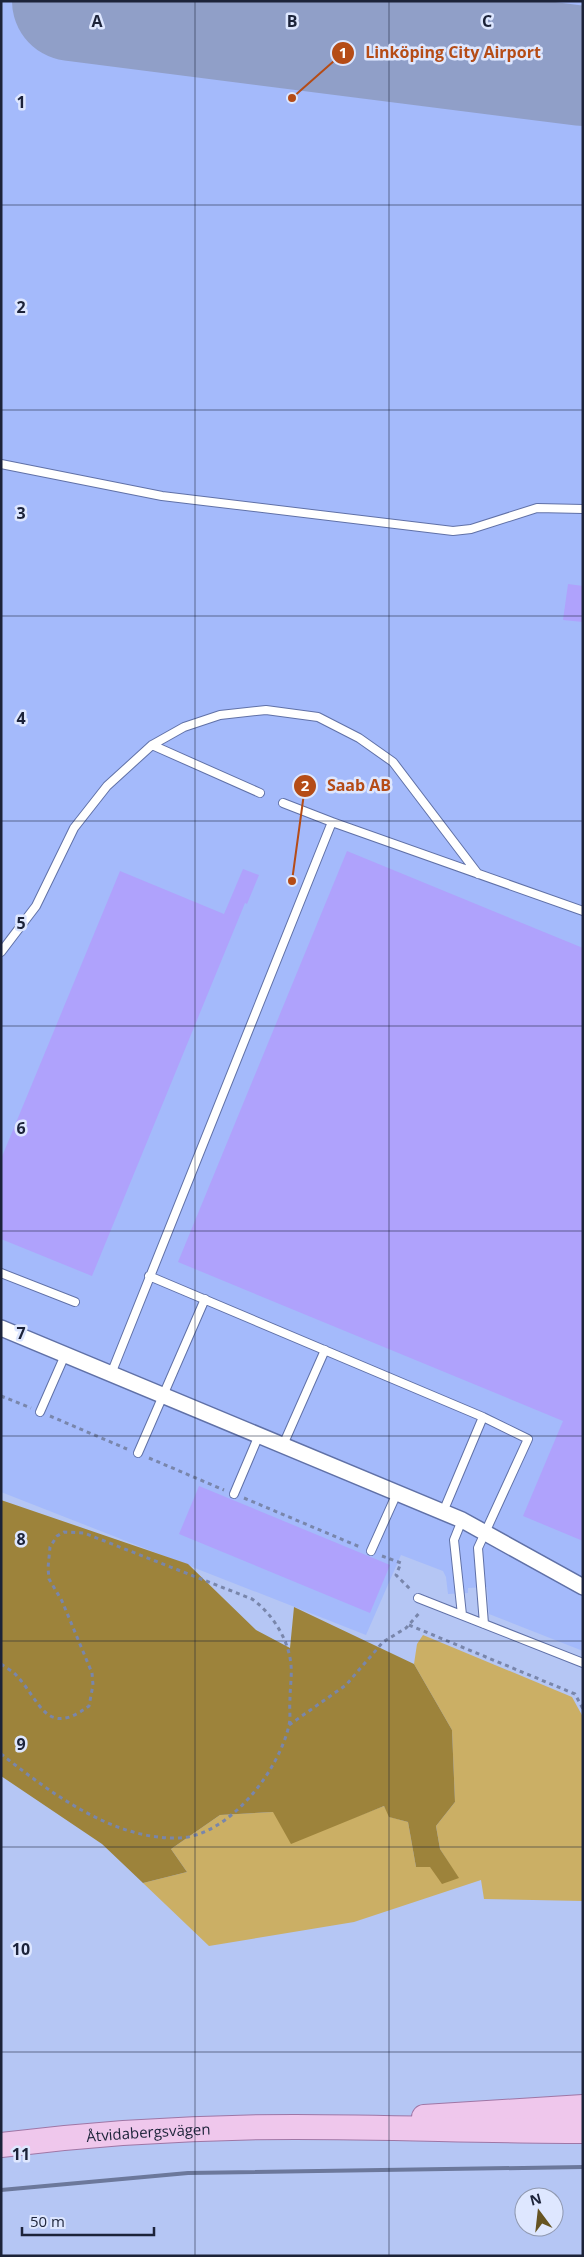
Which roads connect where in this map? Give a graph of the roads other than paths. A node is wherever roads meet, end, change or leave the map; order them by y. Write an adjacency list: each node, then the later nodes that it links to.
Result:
1 (1, 464): 2 (lane)
2 (583, 509)
3 (152, 745): 4 (lane); 7 (lane); 9 (lane)
4 (260, 793)
5 (283, 803): 6 (lane)
6 (332, 822): 7 (lane); 11 (lane)
7 (479, 874): 8 (lane)
8 (583, 911)
9 (1, 952)
10 (1, 1273): 13 (lane)
11 (149, 1276): 12 (lane); 17 (lane)
12 (205, 1300): 15 (lane); 18 (lane)
13 (75, 1302)
14 (1, 1328): 16 (street)
15 (325, 1350): 20 (lane); 22 (lane)
16 (65, 1355): 17 (street); 19 (lane)
17 (111, 1374): 18 (street)
18 (164, 1396): 21 (street); 23 (lane)
19 (40, 1412)
20 (483, 1417): 26 (lane); 28 (lane)
21 (259, 1435): 22 (street); 25 (lane)
22 (283, 1445): 24 (street)
23 (138, 1454)
24 (397, 1493): 26 (street); 29 (lane)
25 (234, 1494)
26 (443, 1512): 27 (street)
27 (462, 1520): 28 (street); 32 (lane)
28 (484, 1532): 30 (street); 33 (lane)
29 (371, 1551)
30 (583, 1587)
31 (418, 1598): 32 (lane)
32 (462, 1615): 33 (lane)
33 (484, 1624): 34 (lane)
34 (583, 1663)
35 (583, 2107): 36 (main road, Åtvidabergsvägen)
36 (296, 2127): 37 (main road, Åtvidabergsvägen); 38 (main road, Åtvidabergsvägen)
37 (583, 2130)
38 (1, 2145)

